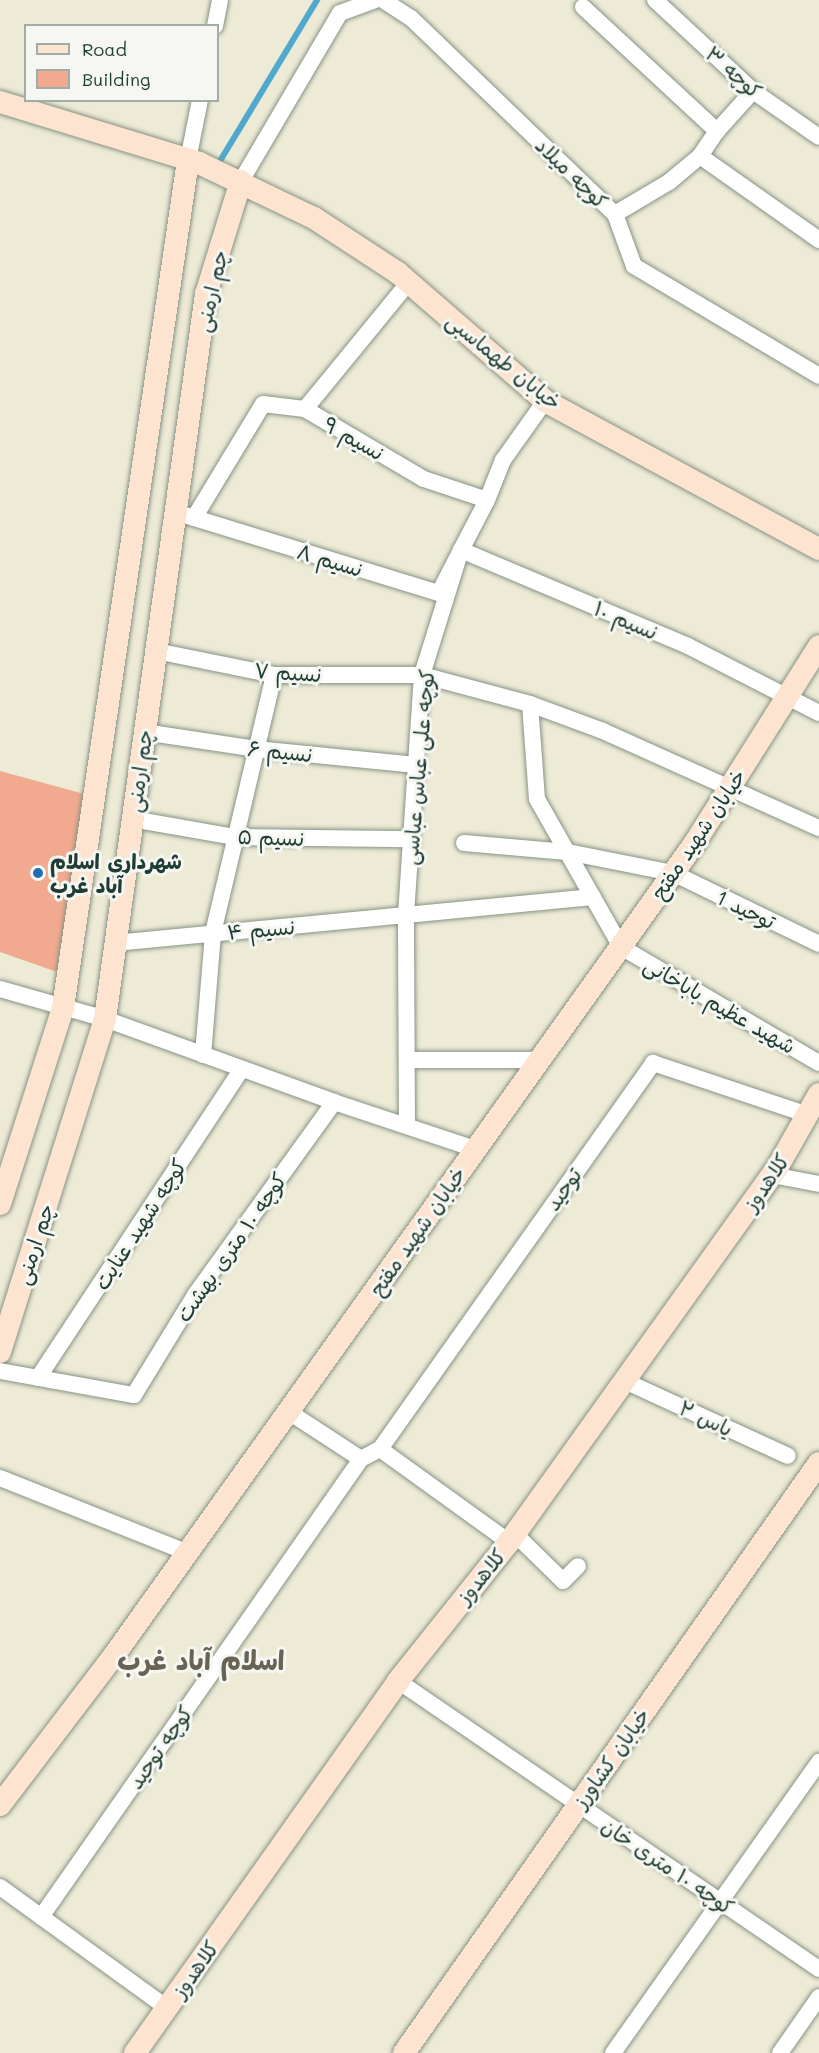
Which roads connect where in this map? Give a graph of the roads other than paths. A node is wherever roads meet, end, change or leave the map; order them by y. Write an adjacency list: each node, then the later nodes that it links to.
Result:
1 (220, 0): 6 (street)
2 (375, 0): 14 (street)
3 (383, 0): 15 (street, کوچه میلاد)
4 (656, 0): 7 (street, کوچه ۳)
5 (583, 7): 10 (street)
6 (215, 24)
7 (753, 91): 10 (street); 11 (street, کوچه ۳)
8 (0, 102): 13 (street, خیابان طهماسبی)
9 (200, 102): 13 (street)
10 (717, 131): 12 (street)
11 (819, 137)
12 (700, 156): 15 (street); 16 (street)
13 (193, 161): 14 (street, خیابان طهماسبی); 50 (street, چم ارمنی)
14 (236, 178): 17 (street, خیابان طهماسبی); 22 (street, چم ارمنی)
15 (615, 214): 18 (street, کوچه میلاد)
16 (819, 240)
17 (409, 282): 19 (street, خیابان طهماسبی); 20 (street, نسیم ۹)
18 (819, 376)
19 (545, 400): 21 (street, کوچه علی عباس عباسی); 23 (street, خیابان طهماسبی)
20 (305, 409): 21 (street, نسیم ۹); 22 (street)
21 (487, 500): 24 (street, کوچه علی عباس عباسی)
22 (185, 515): 24 (street, نسیم ۸); 26 (street, چم ارمنی)
23 (819, 549)
24 (461, 550): 28 (street, کوچه علی عباس عباسی); 29 (street, نسیم ۱۰)
25 (819, 646): 29 (street, خیابان شهید مفتح)
26 (156, 651): 27 (street, نسیم ۷); 32 (street, چم ارمنی)
27 (274, 675): 28 (street, نسیم ۷); 33 (street)
28 (422, 675): 30 (street, نسیم ۷); 34 (street, کوچه علی عباس عباسی)
29 (788, 697): 31 (street, نسیم ۱۰); 35 (street, خیابان شهید مفتح)
30 (530, 704): 35 (street, نسیم ۷); 41 (street)
31 (819, 713)
32 (144, 732): 33 (street, نسیم ۶); 36 (street, چم ارمنی)
33 (256, 749): 34 (street, نسیم ۶); 38 (street)
34 (416, 765): 39 (street, کوچه علی عباس عباسی)
35 (730, 789): 37 (street, نسیم ۷); 42 (street, خیابان شهید مفتح)
36 (132, 819): 38 (street, نسیم ۵); 46 (street, چم ارمنی)
37 (819, 828)
38 (235, 837): 39 (street, نسیم ۵); 45 (street)
39 (411, 839): 44 (street, کوچه علی عباس عباسی)
40 (464, 843): 41 (street, توحید 1)
41 (567, 852): 42 (street, توحید 1); 43 (street)
42 (673, 873): 47 (street, توحید 1); 48 (street, خیابان شهید مفتح)
43 (593, 897): 44 (street, نسیم ۴); 48 (street)
44 (406, 915): 45 (street, نسیم ۴); 53 (street, کوچه علی عباس عباسی)
45 (213, 933): 46 (street, نسیم ۴); 52 (street)
46 (115, 943): 51 (street, چم ارمنی)
47 (819, 944)
48 (621, 947): 54 (street, خیابان شهید مفتح); 55 (street, شهید عظیم باباخانی)
49 (0, 989): 50 (street)
50 (63, 1008): 51 (street); 64 (street, چم ارمنی)
51 (105, 1019): 52 (street); 65 (street, چم ارمنی)
52 (203, 1055): 56 (street)
53 (407, 1060): 54 (street); 60 (street, کوچه علی عباس عباسی)
54 (541, 1060): 61 (street, خیابان شهید مفتح)
55 (819, 1063)
56 (242, 1069): 58 (street); 67 (street, کوچه شهید عنایت)
57 (819, 1094): 59 (street, کلاهدوز)
58 (333, 1102): 60 (street); 67 (street, کوچه ۱۰ متری بهشت)
59 (808, 1115): 62 (street, کلاهدوز); 70 (street, توحید)
60 (407, 1126): 61 (street)
61 (475, 1149): 69 (street, خیابان شهید مفتح)
62 (772, 1175): 63 (street); 68 (street, کلاهدوز)
63 (819, 1184)
64 (0, 1204)
65 (0, 1352)
66 (0, 1371): 67 (street)
67 (38, 1378)
68 (625, 1381): 71 (street, یاس ۲); 75 (street, کلاهدوز)
69 (289, 1412): 72 (street); 76 (street, خیابان شهید مفتح)
70 (380, 1449): 72 (street); 75 (street)
71 (788, 1456)
72 (361, 1459): 84 (street, کوچه توحید)
73 (819, 1463): 80 (street, خیابان کشاورز)
74 (0, 1478): 76 (street)
75 (512, 1538): 77 (street); 78 (street, کلاهدوز)
76 (186, 1552): 81 (street, خیابان شهید مفتح)
77 (578, 1566)
78 (398, 1681): 80 (street, کوچه ۱۰ متری خان); 87 (street, کلاهدوز)
79 (819, 1762): 83 (street)
80 (578, 1804): 83 (street, کوچه ۱۰ متری خان); 89 (street, خیابان کشاورز)
81 (0, 1805)
82 (0, 1887): 84 (street)
83 (720, 1902): 85 (street, کوچه ۱۰ متری خان); 90 (street)
84 (41, 1917): 87 (street)
85 (819, 1969)
86 (819, 1997): 91 (street)
87 (167, 2008): 88 (street, کلاهدوز)
88 (135, 2053)
89 (404, 2053)
90 (613, 2053)
91 (780, 2053)

